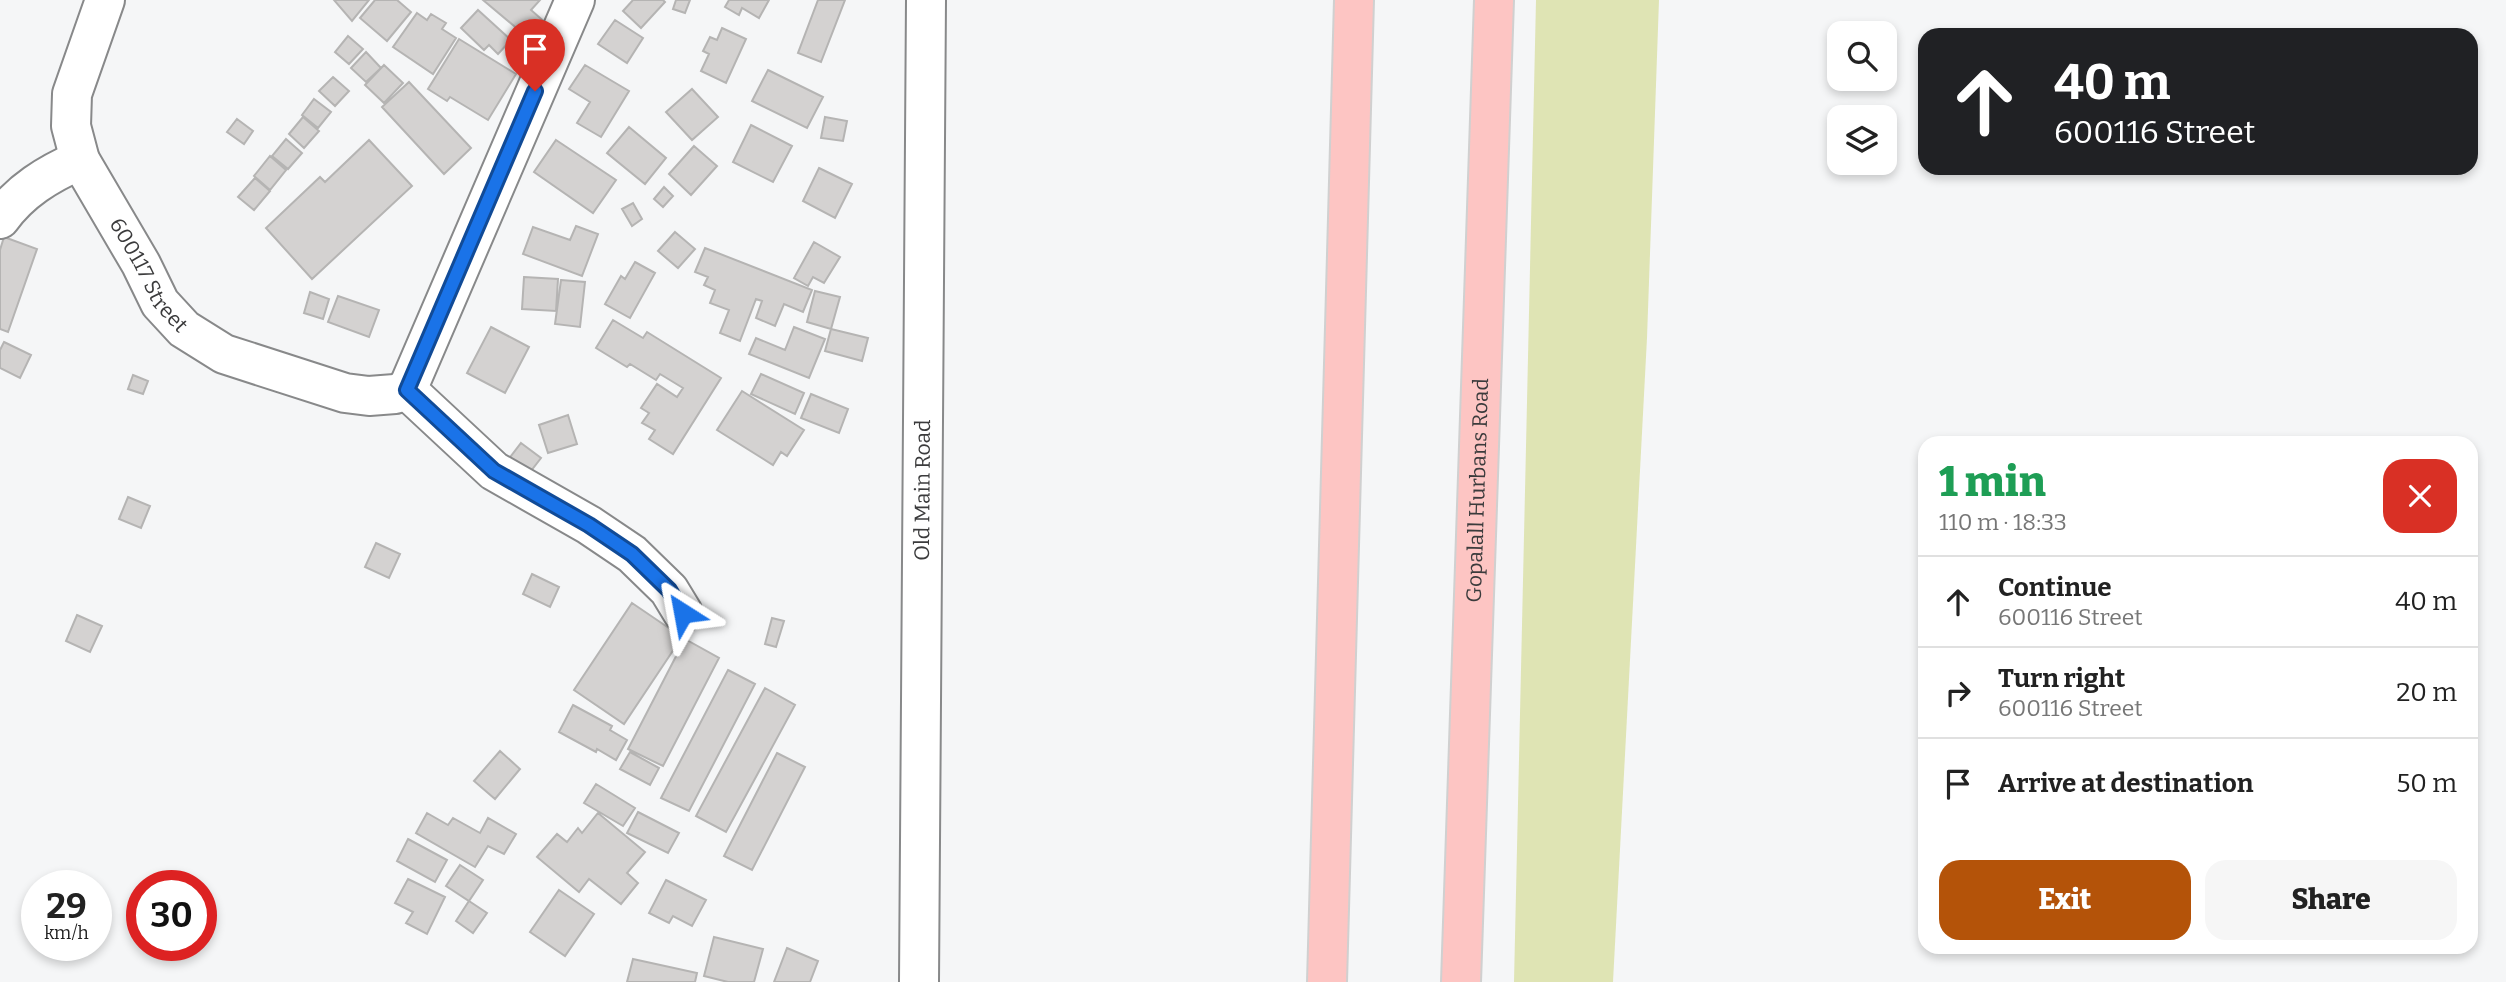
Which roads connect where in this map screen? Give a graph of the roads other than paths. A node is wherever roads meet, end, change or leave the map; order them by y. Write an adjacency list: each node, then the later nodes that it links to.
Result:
1 (106, 0): 6 (street, 600117 Street)
2 (575, 0): 8 (street)
3 (926, 0): 10 (street, Old Main Road)
4 (1354, 0): 11 (main road)
5 (1494, 0): 12 (main road, Gopalall Hurbans Road)
6 (80, 160): 7 (street); 8 (street, 600117 Street)
7 (0, 219)
8 (407, 390): 9 (street)
9 (683, 613)
10 (919, 982)
11 (1327, 982)
12 (1461, 982)

